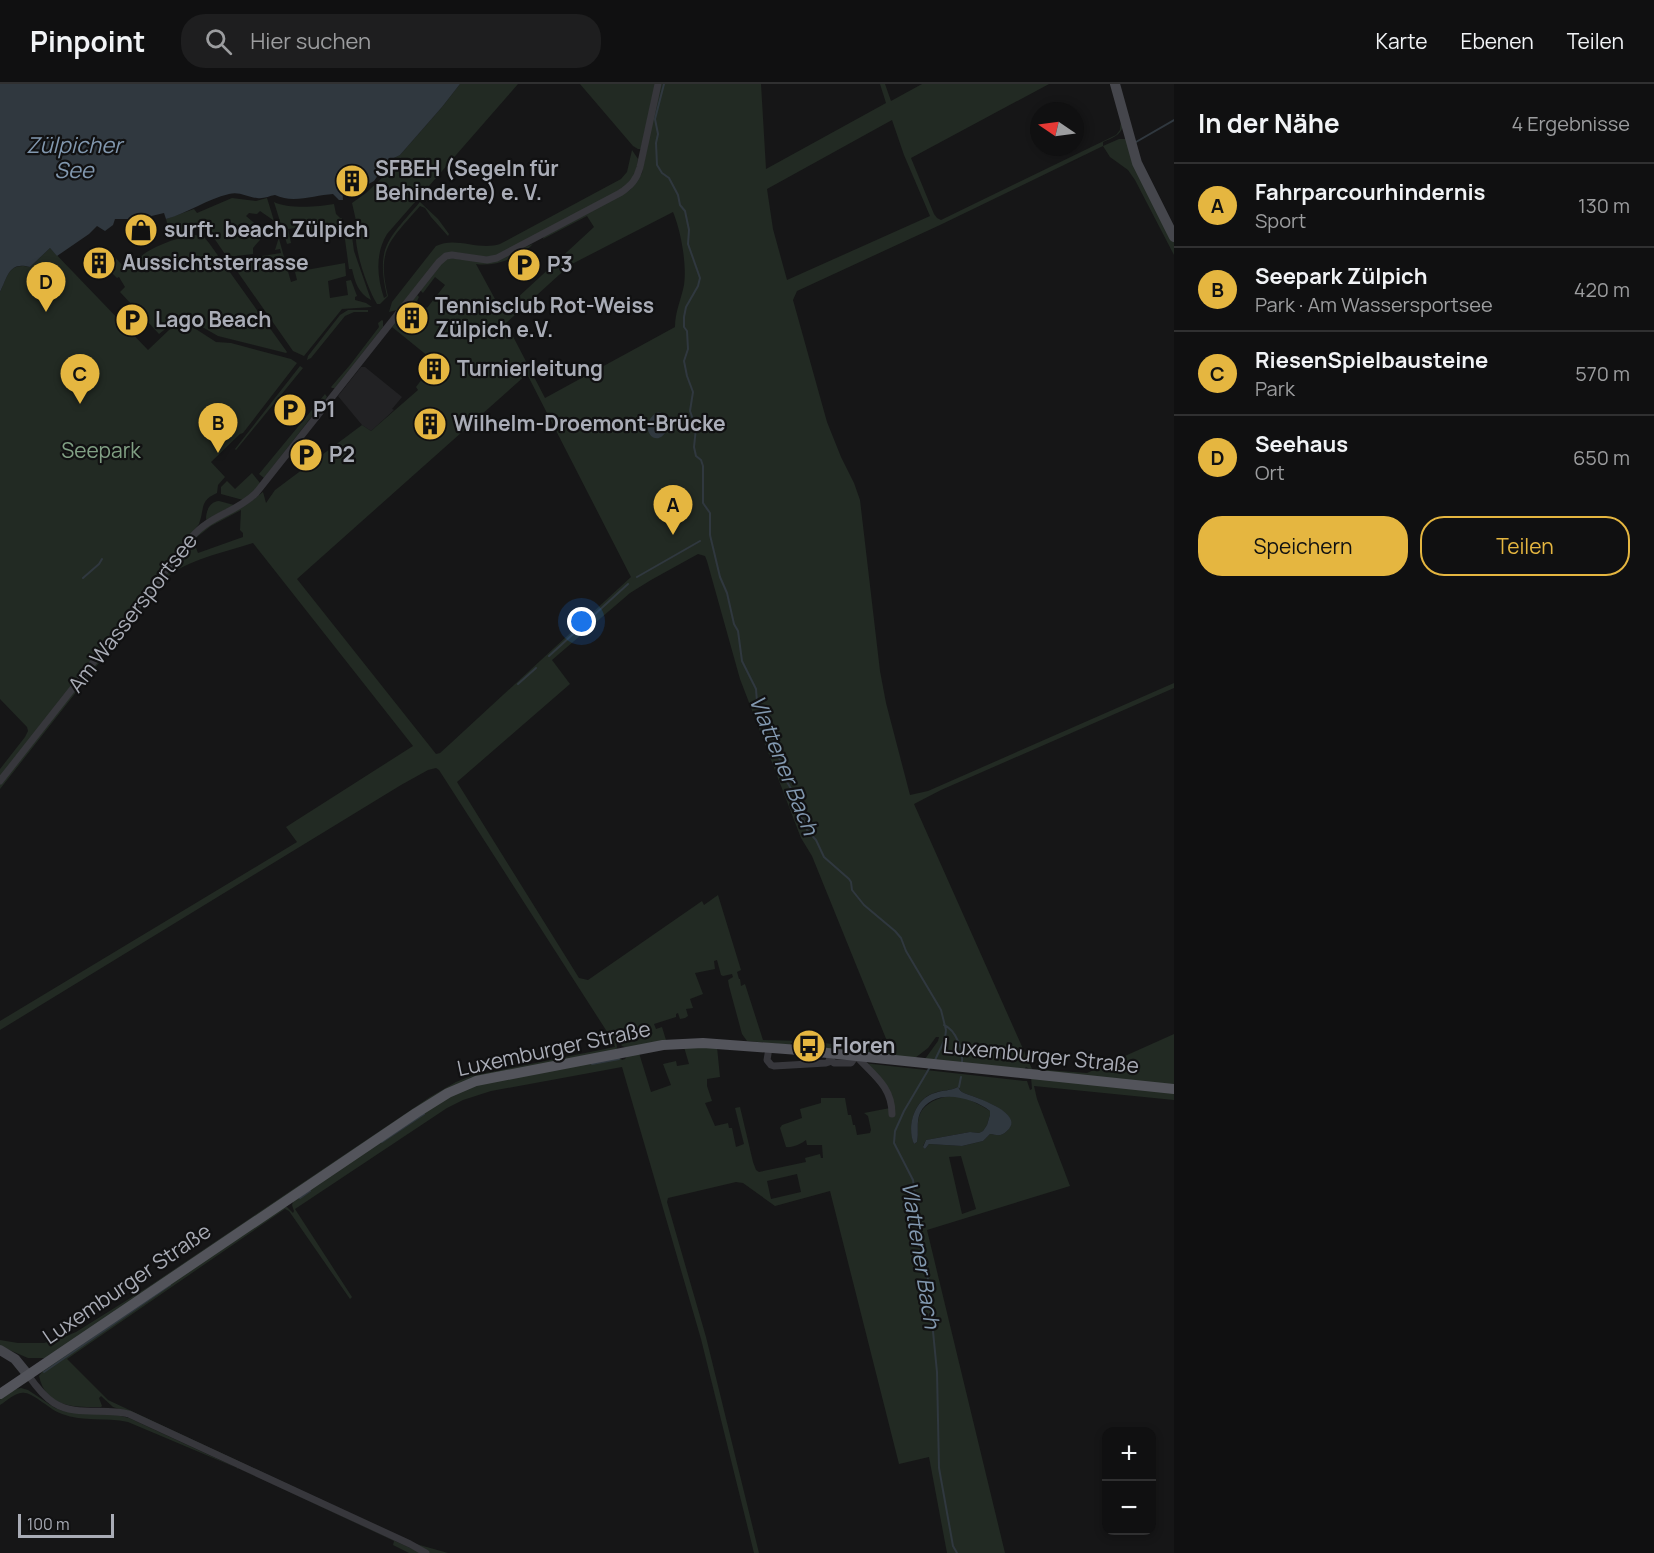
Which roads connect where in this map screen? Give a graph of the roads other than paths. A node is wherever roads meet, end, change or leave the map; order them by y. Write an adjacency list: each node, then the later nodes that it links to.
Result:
1 (658, 84): 4 (street, Am Wassersportsee)
2 (1114, 84): 3 (street)
3 (1174, 237)
4 (0, 781)
5 (769, 1048): 6 (main road, Luxemburger Straße); 6 (street); 11 (main road, Luxemburger Straße)
6 (830, 1055): 7 (main road, Luxemburger Straße)
7 (856, 1056): 8 (main road, Luxemburger Straße); 9 (street)
8 (1174, 1089)
9 (892, 1114)
10 (0, 1350): 11 (street)
11 (28, 1375): 12 (main road, Luxemburger Straße); 13 (street)
12 (0, 1394)
13 (426, 1553)

